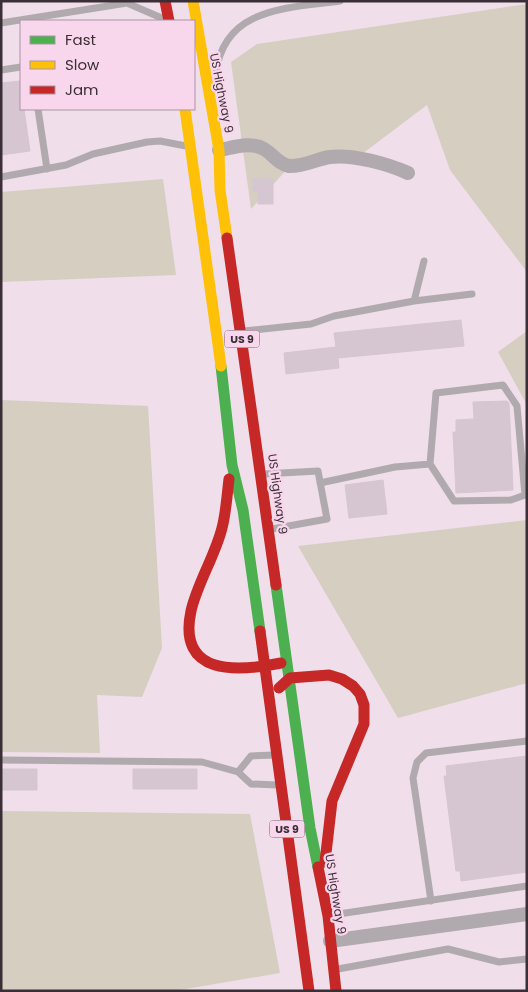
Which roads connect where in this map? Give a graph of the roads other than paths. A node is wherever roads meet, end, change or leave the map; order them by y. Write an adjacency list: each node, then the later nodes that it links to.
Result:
1 (165, 1): 9 (highway)
2 (193, 1): 13 (highway, US Highway 9 / US 9)
3 (340, 1): 13 (lane)
4 (129, 2): 5 (lane); 8 (lane)
5 (117, 3): 7 (lane)
6 (20, 20): 10 (lane)
7 (26, 20)
8 (166, 20)
9 (168, 20)
10 (1, 22)
11 (20, 67): 12 (lane)
12 (1, 70)
13 (212, 104): 17 (highway, US Highway 9 / US 9)
14 (38, 110): 18 (lane)
15 (185, 110): 16 (highway, US 9)
16 (190, 147): 18 (lane); 26 (highway, US 9)
17 (219, 150): 19 (street); 24 (highway, US Highway 9 / US 9)
18 (47, 168): 20 (lane)
19 (408, 173)
20 (1, 177)
21 (424, 261): 23 (lane)
22 (472, 294): 23 (lane)
23 (414, 301): 24 (lane)
24 (241, 332): 27 (highway, US Highway 9 / US 9)
25 (430, 464): 25 (lane); 28 (lane)
26 (232, 465): 31 (highway, US 9); 31 (highway)
27 (261, 474): 28 (lane); 29 (highway, US Highway 9 / US 9)
28 (320, 483): 29 (lane)
29 (269, 530): 30 (highway, US Highway 9 / US 9)
30 (288, 661): 31 (highway); 32 (highway, US Highway 9 / US 9)
31 (264, 667): 33 (highway, US 9)
32 (290, 678): 33 (highway); 40 (highway, US Highway 9 / US 9); 40 (highway)
33 (270, 703): 35 (highway, US 9)
34 (527, 741): 41 (lane)
35 (276, 755): 37 (lane); 38 (highway, US 9)
36 (1, 760): 37 (lane)
37 (238, 772): 38 (lane)
38 (280, 785): 47 (highway, US 9)
39 (527, 886): 41 (lane)
40 (323, 887): 43 (highway, US Highway 9 / US 9)
41 (431, 901): 43 (lane)
42 (527, 914): 44 (street)
43 (328, 916): 44 (highway, US Highway 9 / US 9)
44 (330, 941): 46 (highway, US Highway 9 / US 9)
45 (527, 958): 46 (lane)
46 (334, 970): 48 (highway, US Highway 9 / US 9)
47 (309, 991)
48 (336, 991)

